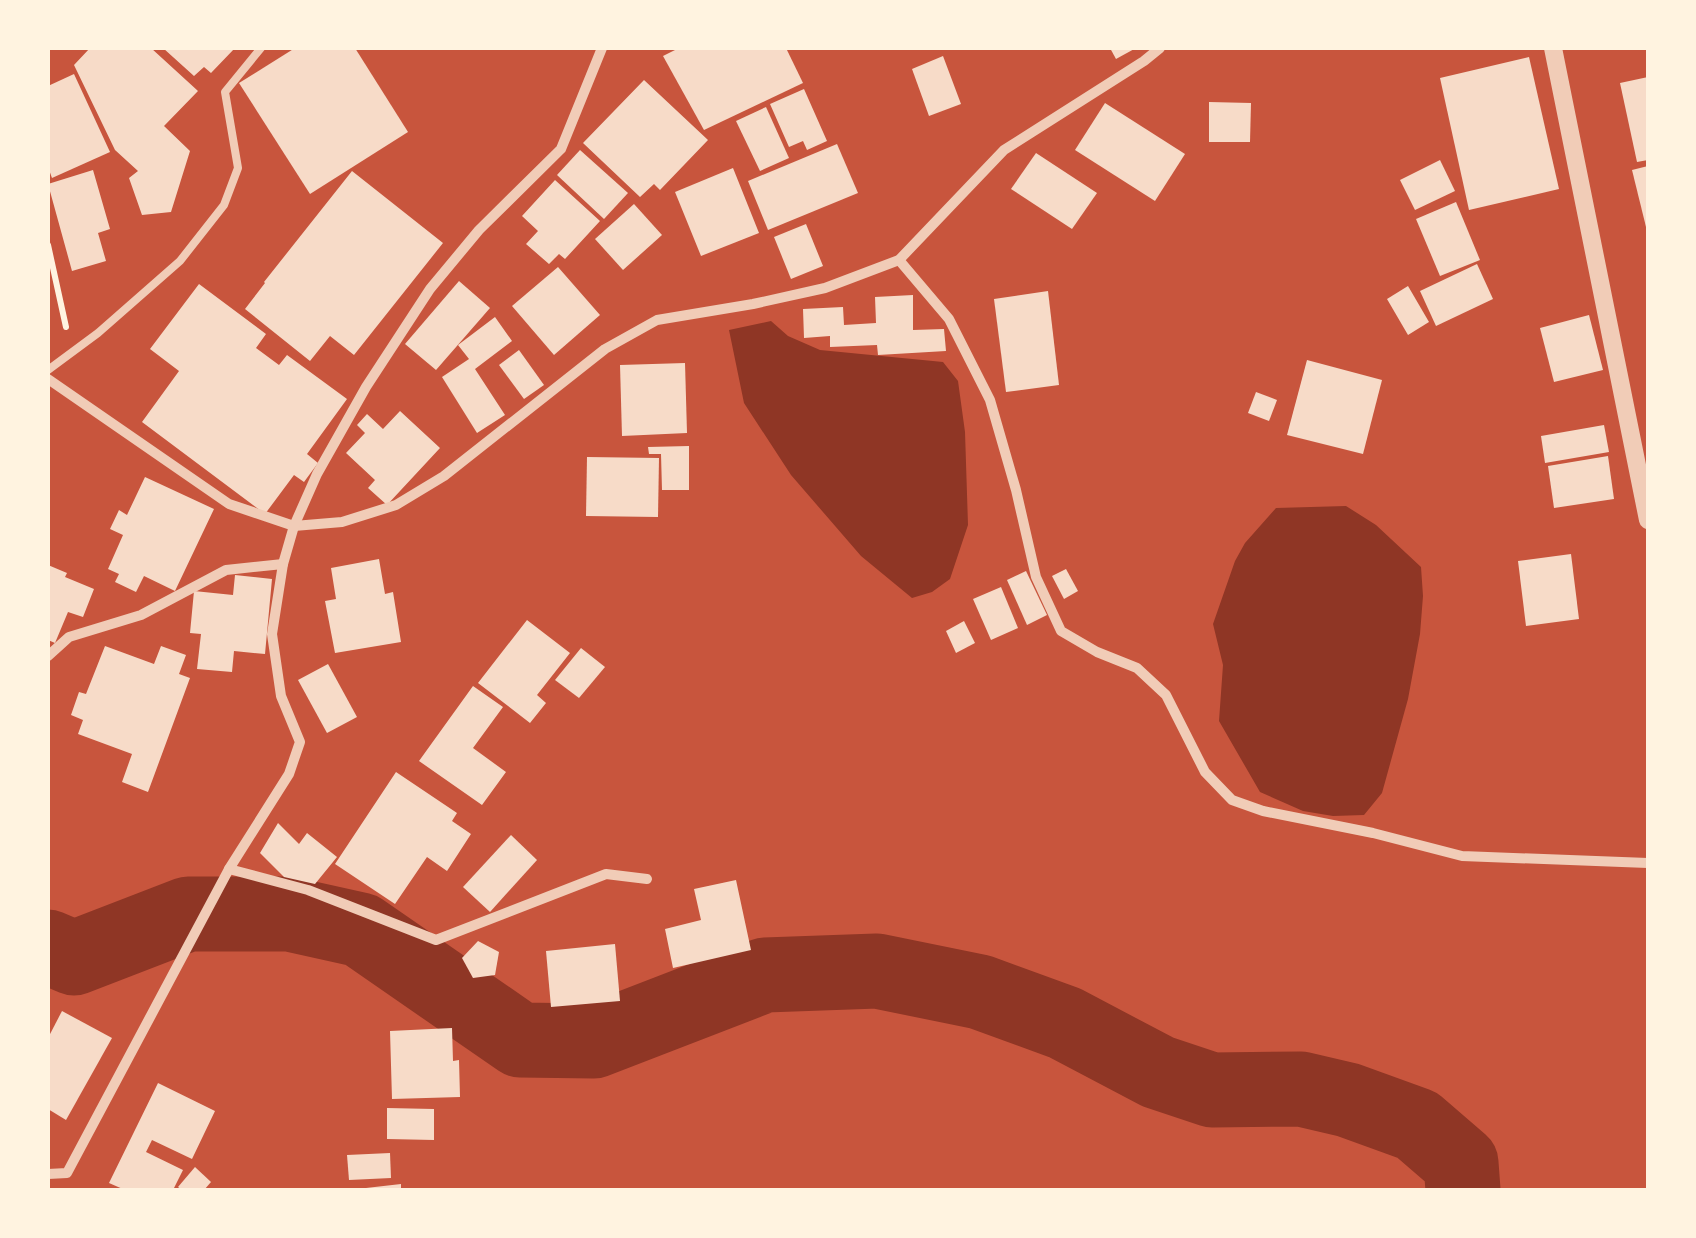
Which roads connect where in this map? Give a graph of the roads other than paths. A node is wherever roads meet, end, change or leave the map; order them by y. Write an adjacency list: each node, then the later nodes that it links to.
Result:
1 (261, 48): 6 (lane)
2 (602, 48): 9 (street)
3 (1160, 48): 5 (street)
4 (1553, 48): 8 (street)
5 (899, 260): 9 (street); 12 (street)
6 (48, 370)
7 (48, 378): 9 (street)
8 (1648, 520)
9 (294, 526): 10 (street)
10 (283, 564): 11 (street); 13 (street)
11 (48, 656)
12 (1648, 864)
13 (226, 875): 14 (street); 15 (street)
14 (647, 879)
15 (48, 1174)

